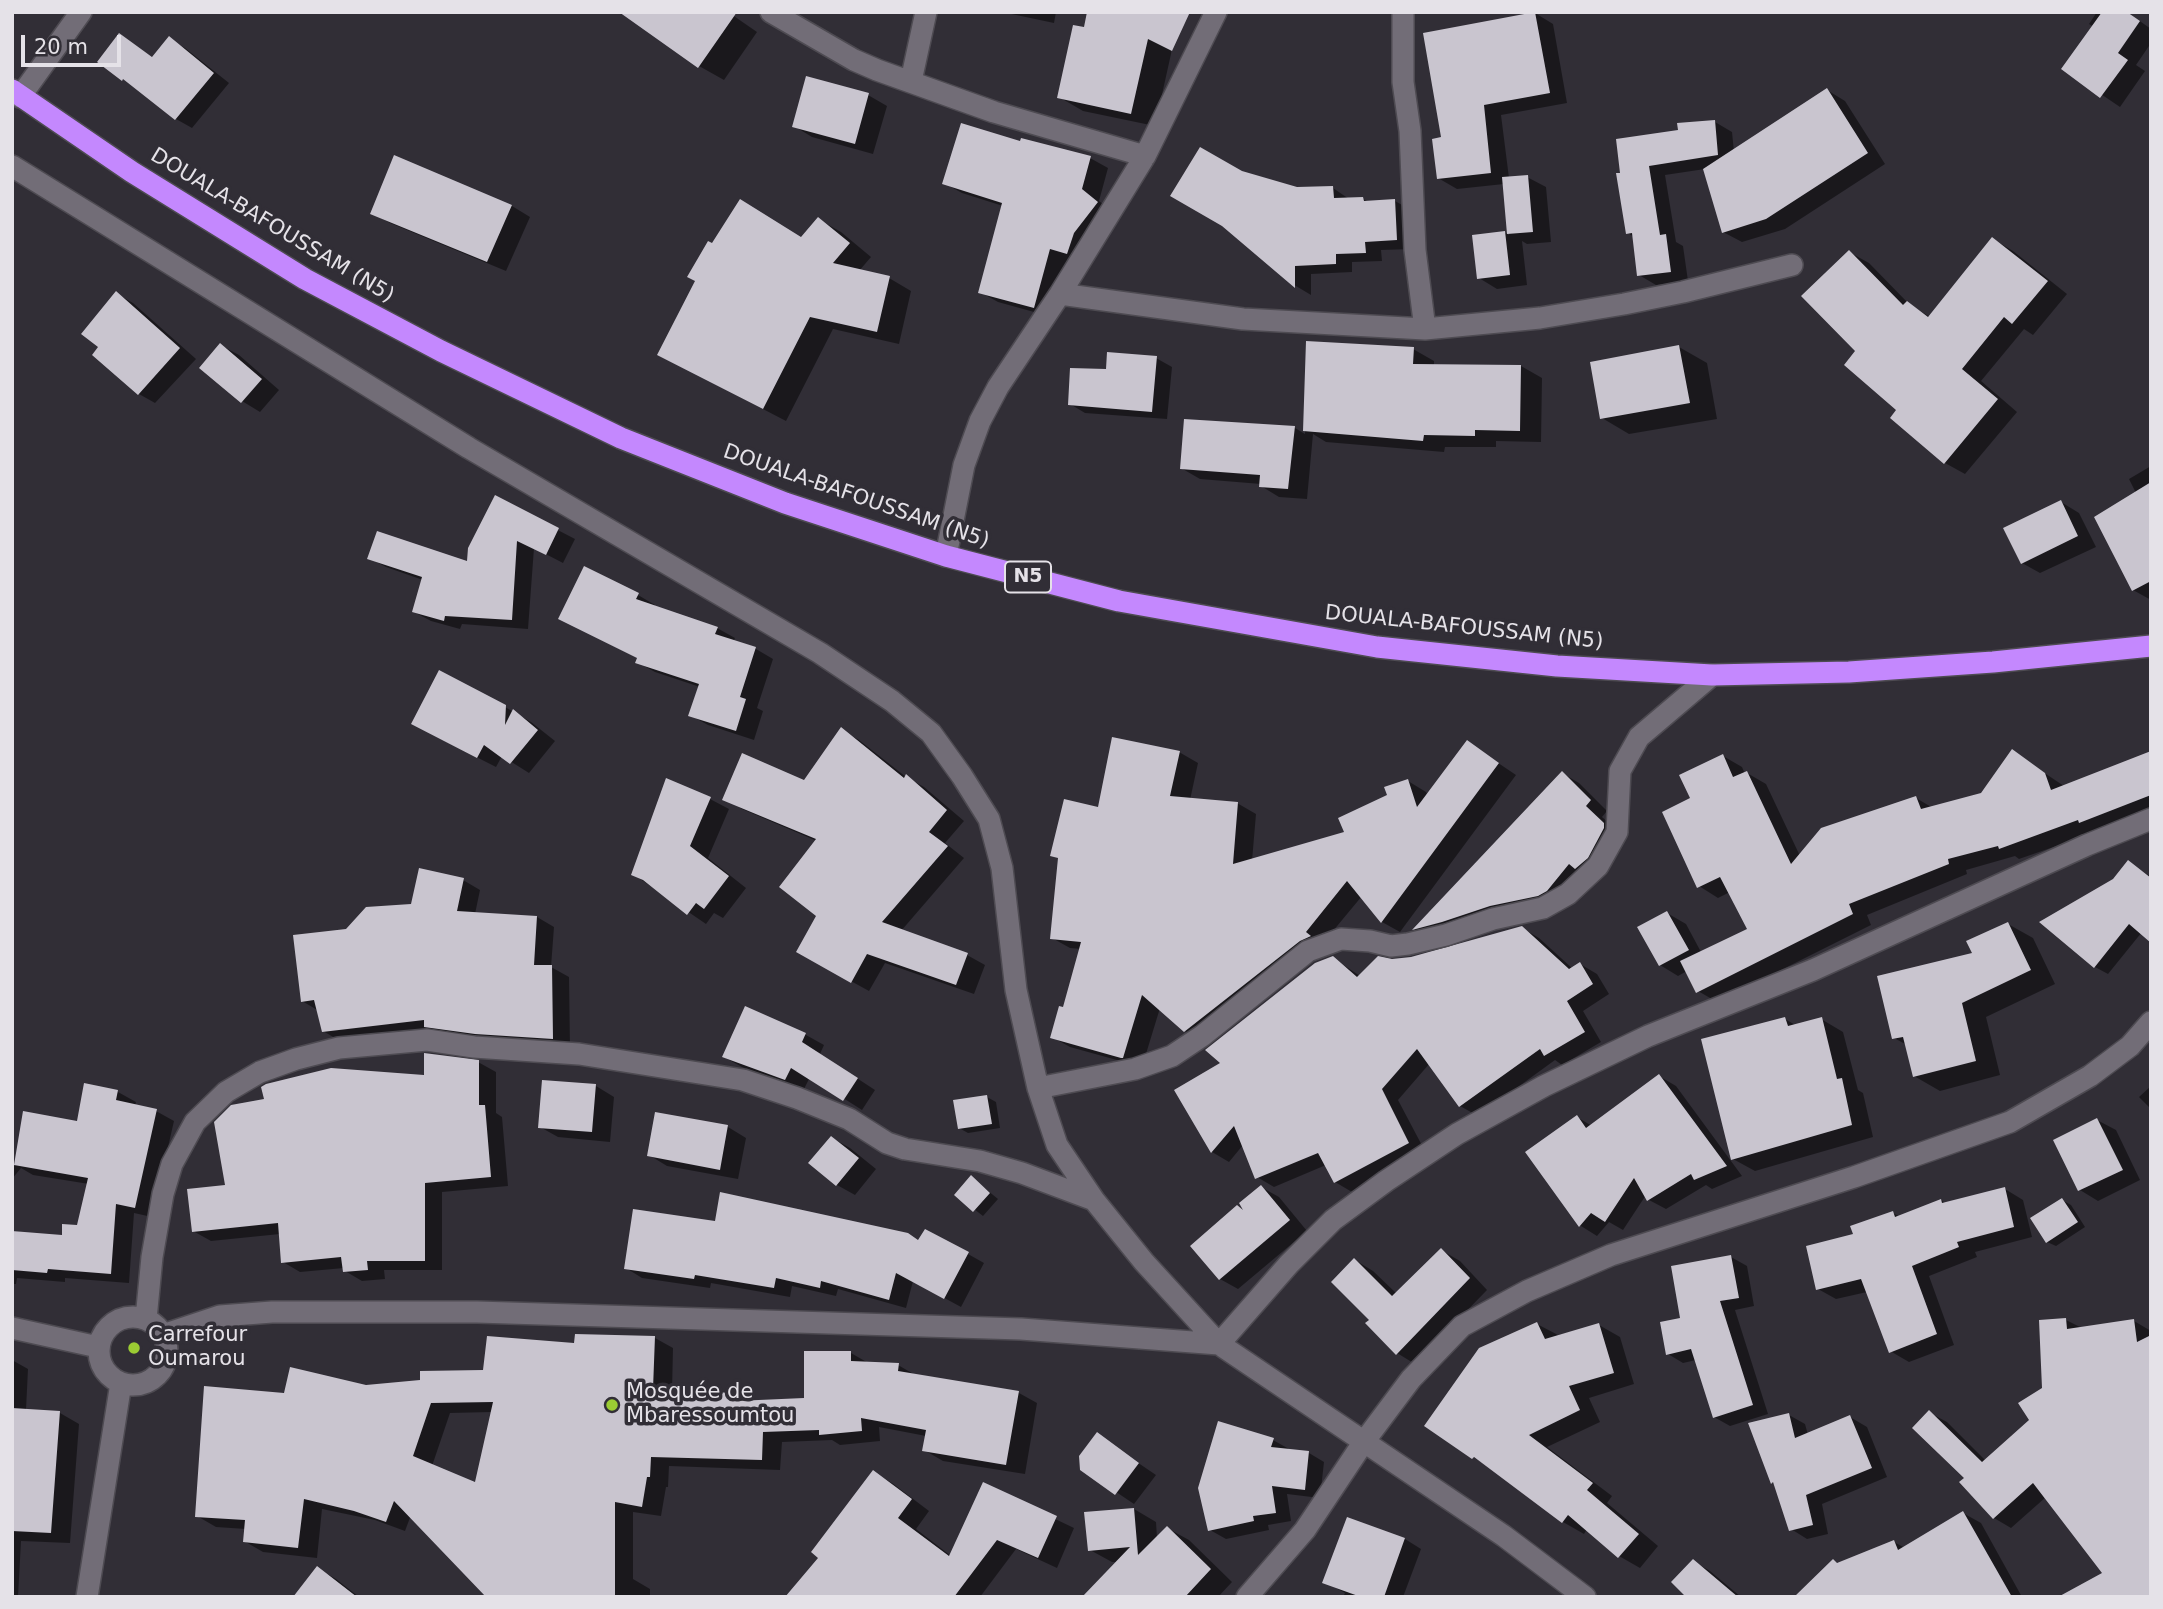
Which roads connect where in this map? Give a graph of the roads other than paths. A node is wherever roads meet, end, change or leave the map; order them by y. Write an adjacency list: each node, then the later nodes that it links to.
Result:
1 (81, 12): 7 (street)
2 (771, 12): 6 (street)
3 (926, 12): 6 (street)
4 (1216, 12): 8 (street)
5 (1403, 12): 12 (street)
6 (911, 81): 8 (street)
7 (16, 94): 13 (highway, DOUALA-BAFOUSSAM (N5) / N5)
8 (1145, 156): 11 (street)
9 (12, 166): 18 (street)
10 (1792, 265): 12 (street)
11 (1060, 294): 12 (street); 13 (street)
12 (1425, 329)
13 (946, 556): 15 (highway, DOUALA-BAFOUSSAM (N5) / N5)
14 (2151, 646): 15 (highway, DOUALA-BAFOUSSAM (N5) / N5)
15 (1712, 675): 18 (street)
16 (2151, 819): 23 (street)
17 (2151, 1022): 26 (street)
18 (1038, 1088): 19 (street)
19 (1094, 1200): 20 (street); 23 (street)
20 (146, 1319): 22 (street); 24 (street)
21 (12, 1328): 24 (street)
22 (163, 1335): 23 (street); 25 (street)
23 (1219, 1344): 26 (street)
24 (99, 1347): 25 (street)
25 (121, 1383): 27 (street)
26 (1363, 1443): 28 (street); 29 (street)
27 (87, 1597)
28 (1247, 1597)
29 (1585, 1597)

